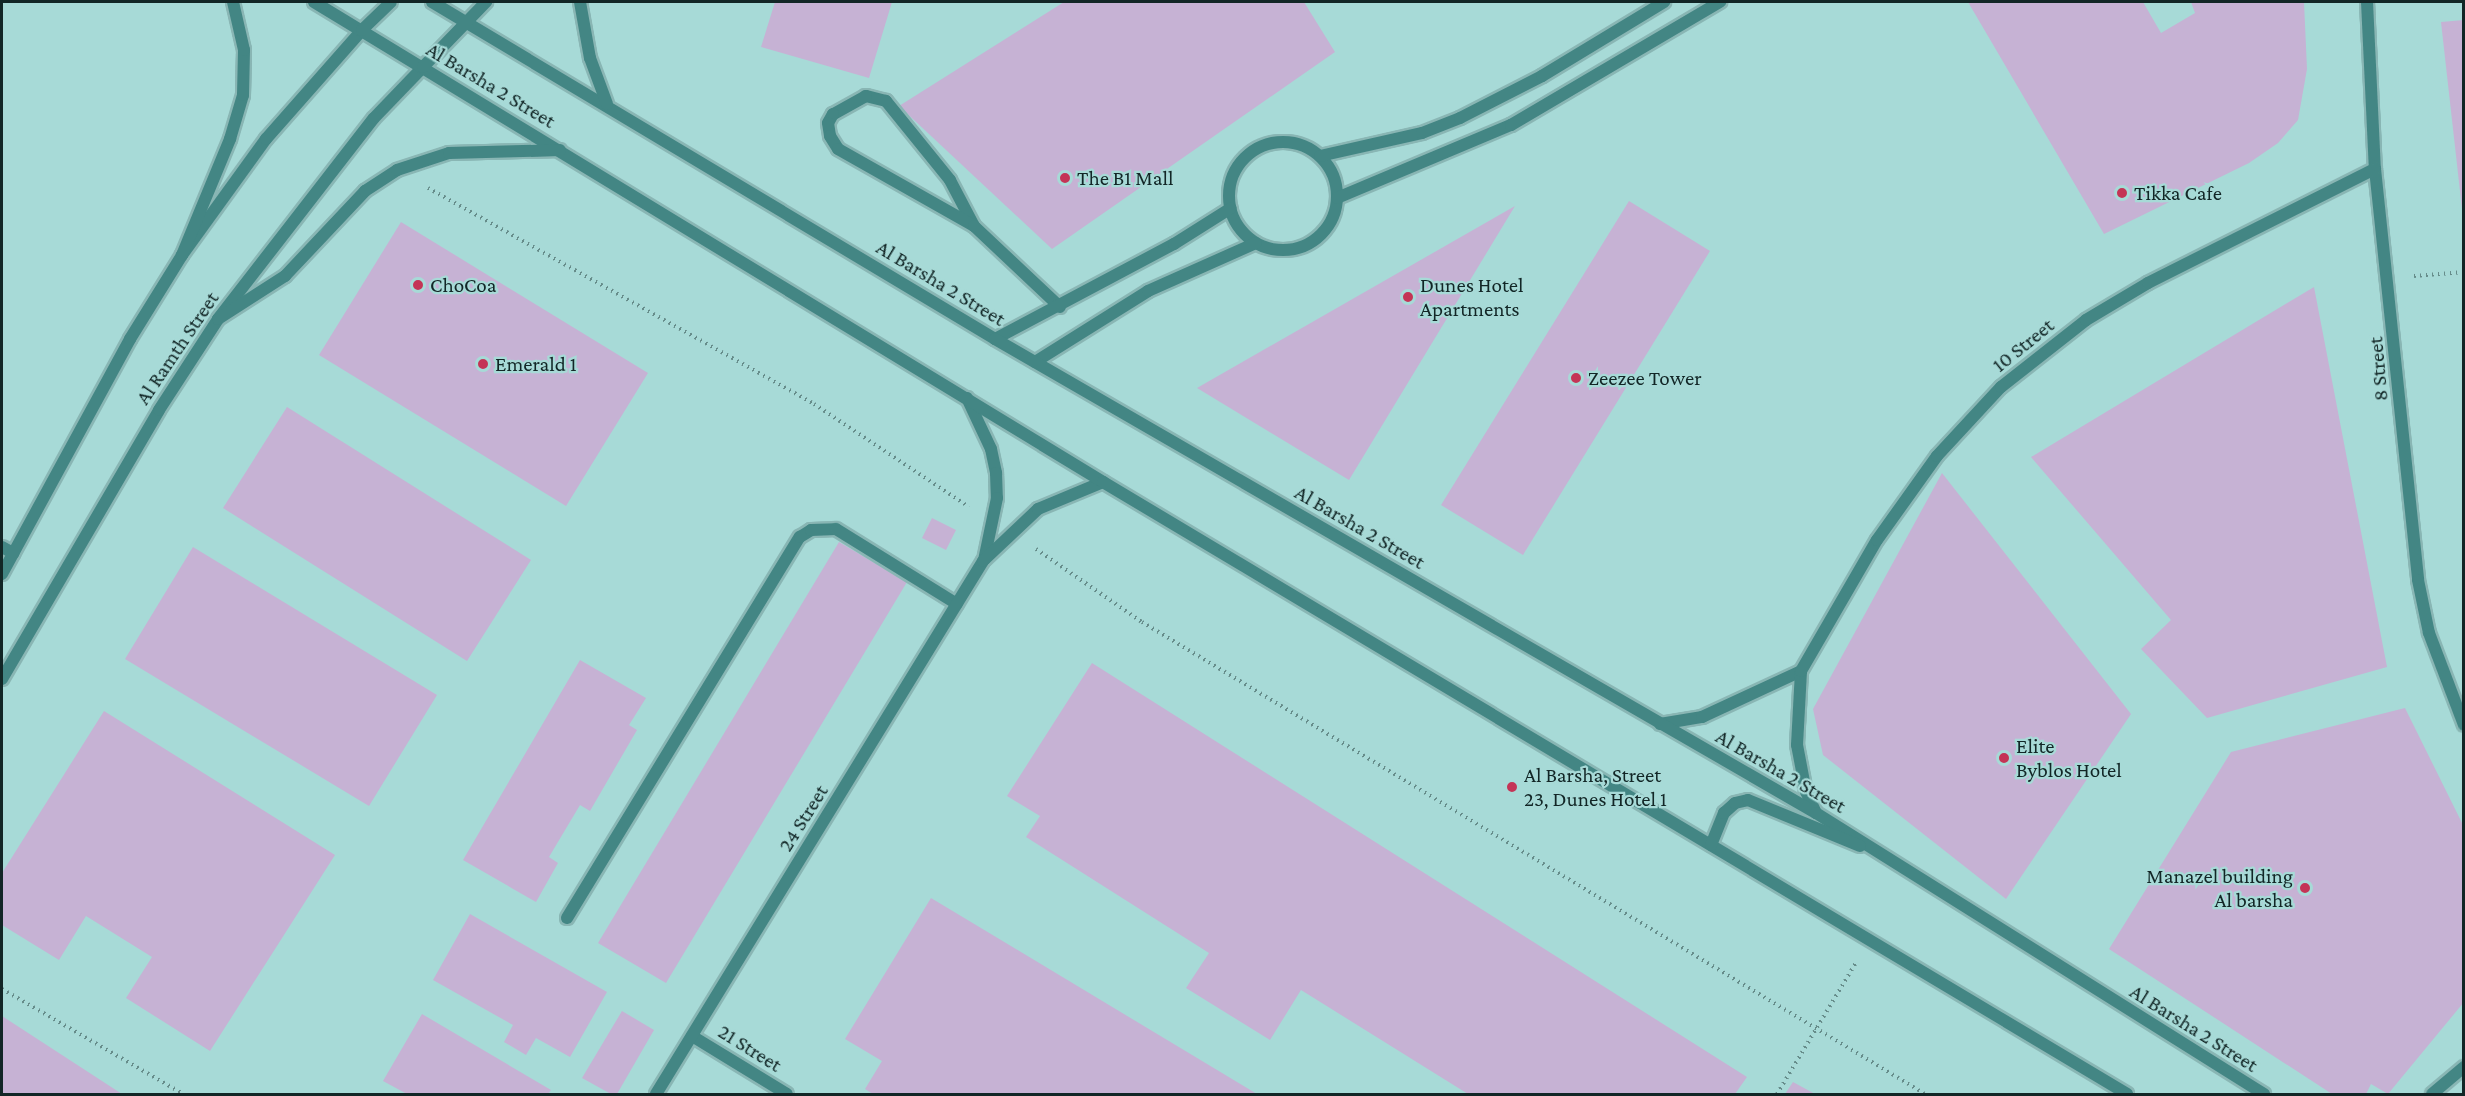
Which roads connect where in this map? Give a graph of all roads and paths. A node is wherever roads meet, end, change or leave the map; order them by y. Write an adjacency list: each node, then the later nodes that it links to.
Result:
1 (233, 2): 22 (street)
2 (314, 2): 11 (street, Al Barsha 2 Street)
3 (391, 2): 11 (street, Al Ramth Street)
4 (432, 2): 10 (street, Al Barsha 2 Street)
5 (486, 2): 10 (street, Al Ramth Street)
6 (580, 2): 13 (street)
7 (1664, 2): 15 (street)
8 (1720, 2): 18 (street)
9 (2367, 2): 17 (street, 8 Street)
10 (467, 21): 12 (street, Al Ramth Street); 13 (street, Al Barsha 2 Street)
11 (362, 30): 12 (street, Al Barsha 2 Street); 22 (street, Al Ramth Street)
12 (423, 67): 14 (street, Al Barsha 2 Street); 26 (street, Al Ramth Street)
13 (607, 104): 27 (street, Al Barsha 2 Street)
14 (561, 150): 16 (street); 29 (street, Al Barsha 2 Street)
15 (1320, 156): 18 (street); 19 (street)
16 (415, 163): 26 (street); 31 (path)
17 (2375, 169): 24 (street, 8 Street); 38 (street, 10 Street)
18 (1337, 198): 21 (street)
19 (1230, 208): 21 (street); 25 (street)
20 (974, 226): 20 (street); 25 (street)
21 (1256, 243): 28 (street)
22 (182, 255): 34 (street, Al Ramth Street)
23 (2463, 272): 24 (path)
24 (2389, 279): 41 (street, 8 Street)
25 (1060, 307): 27 (street)
26 (218, 319): 39 (street, Al Ramth Street)
27 (995, 339): 28 (street, Al Barsha 2 Street)
28 (1035, 362): 40 (street, Al Barsha 2 Street)
29 (967, 398): 30 (street, Al Barsha 2 Street); 31 (street, 24 Street)
30 (1103, 482): 32 (street, 24 Street); 43 (street, Al Barsha 2 Street)
31 (992, 522): 35 (street, 24 Street)
32 (1011, 532): 35 (street, 24 Street); 48 (path)
33 (2, 546): 34 (street)
34 (13, 553): 36 (street, Al Ramth Street)
35 (983, 561): 37 (street, 24 Street)
36 (2, 574)
37 (957, 604): 45 (street); 49 (street, 24 Street)
38 (1801, 671): 40 (street); 42 (street, 10 Street)
39 (2, 679)
40 (1660, 724): 42 (street, Al Barsha 2 Street)
41 (2463, 725)
42 (1816, 813): 44 (street, Al Barsha 2 Street)
43 (1711, 844): 44 (street); 46 (street, Al Barsha 2 Street)
44 (1867, 845): 57 (street, Al Barsha 2 Street)
45 (567, 918)
46 (1869, 940): 48 (path); 56 (street, Al Barsha 2 Street)
47 (2, 989): 51 (path)
48 (1816, 1029): 54 (path); 55 (path)
49 (692, 1035): 52 (street, 24 Street); 53 (street, 21 Street)
50 (2463, 1067): 58 (street)
51 (183, 1095)
52 (656, 1095)
53 (787, 1095)
54 (1777, 1095)
55 (1925, 1095)
56 (2127, 1095)
57 (2264, 1095)
58 (2432, 1095)

